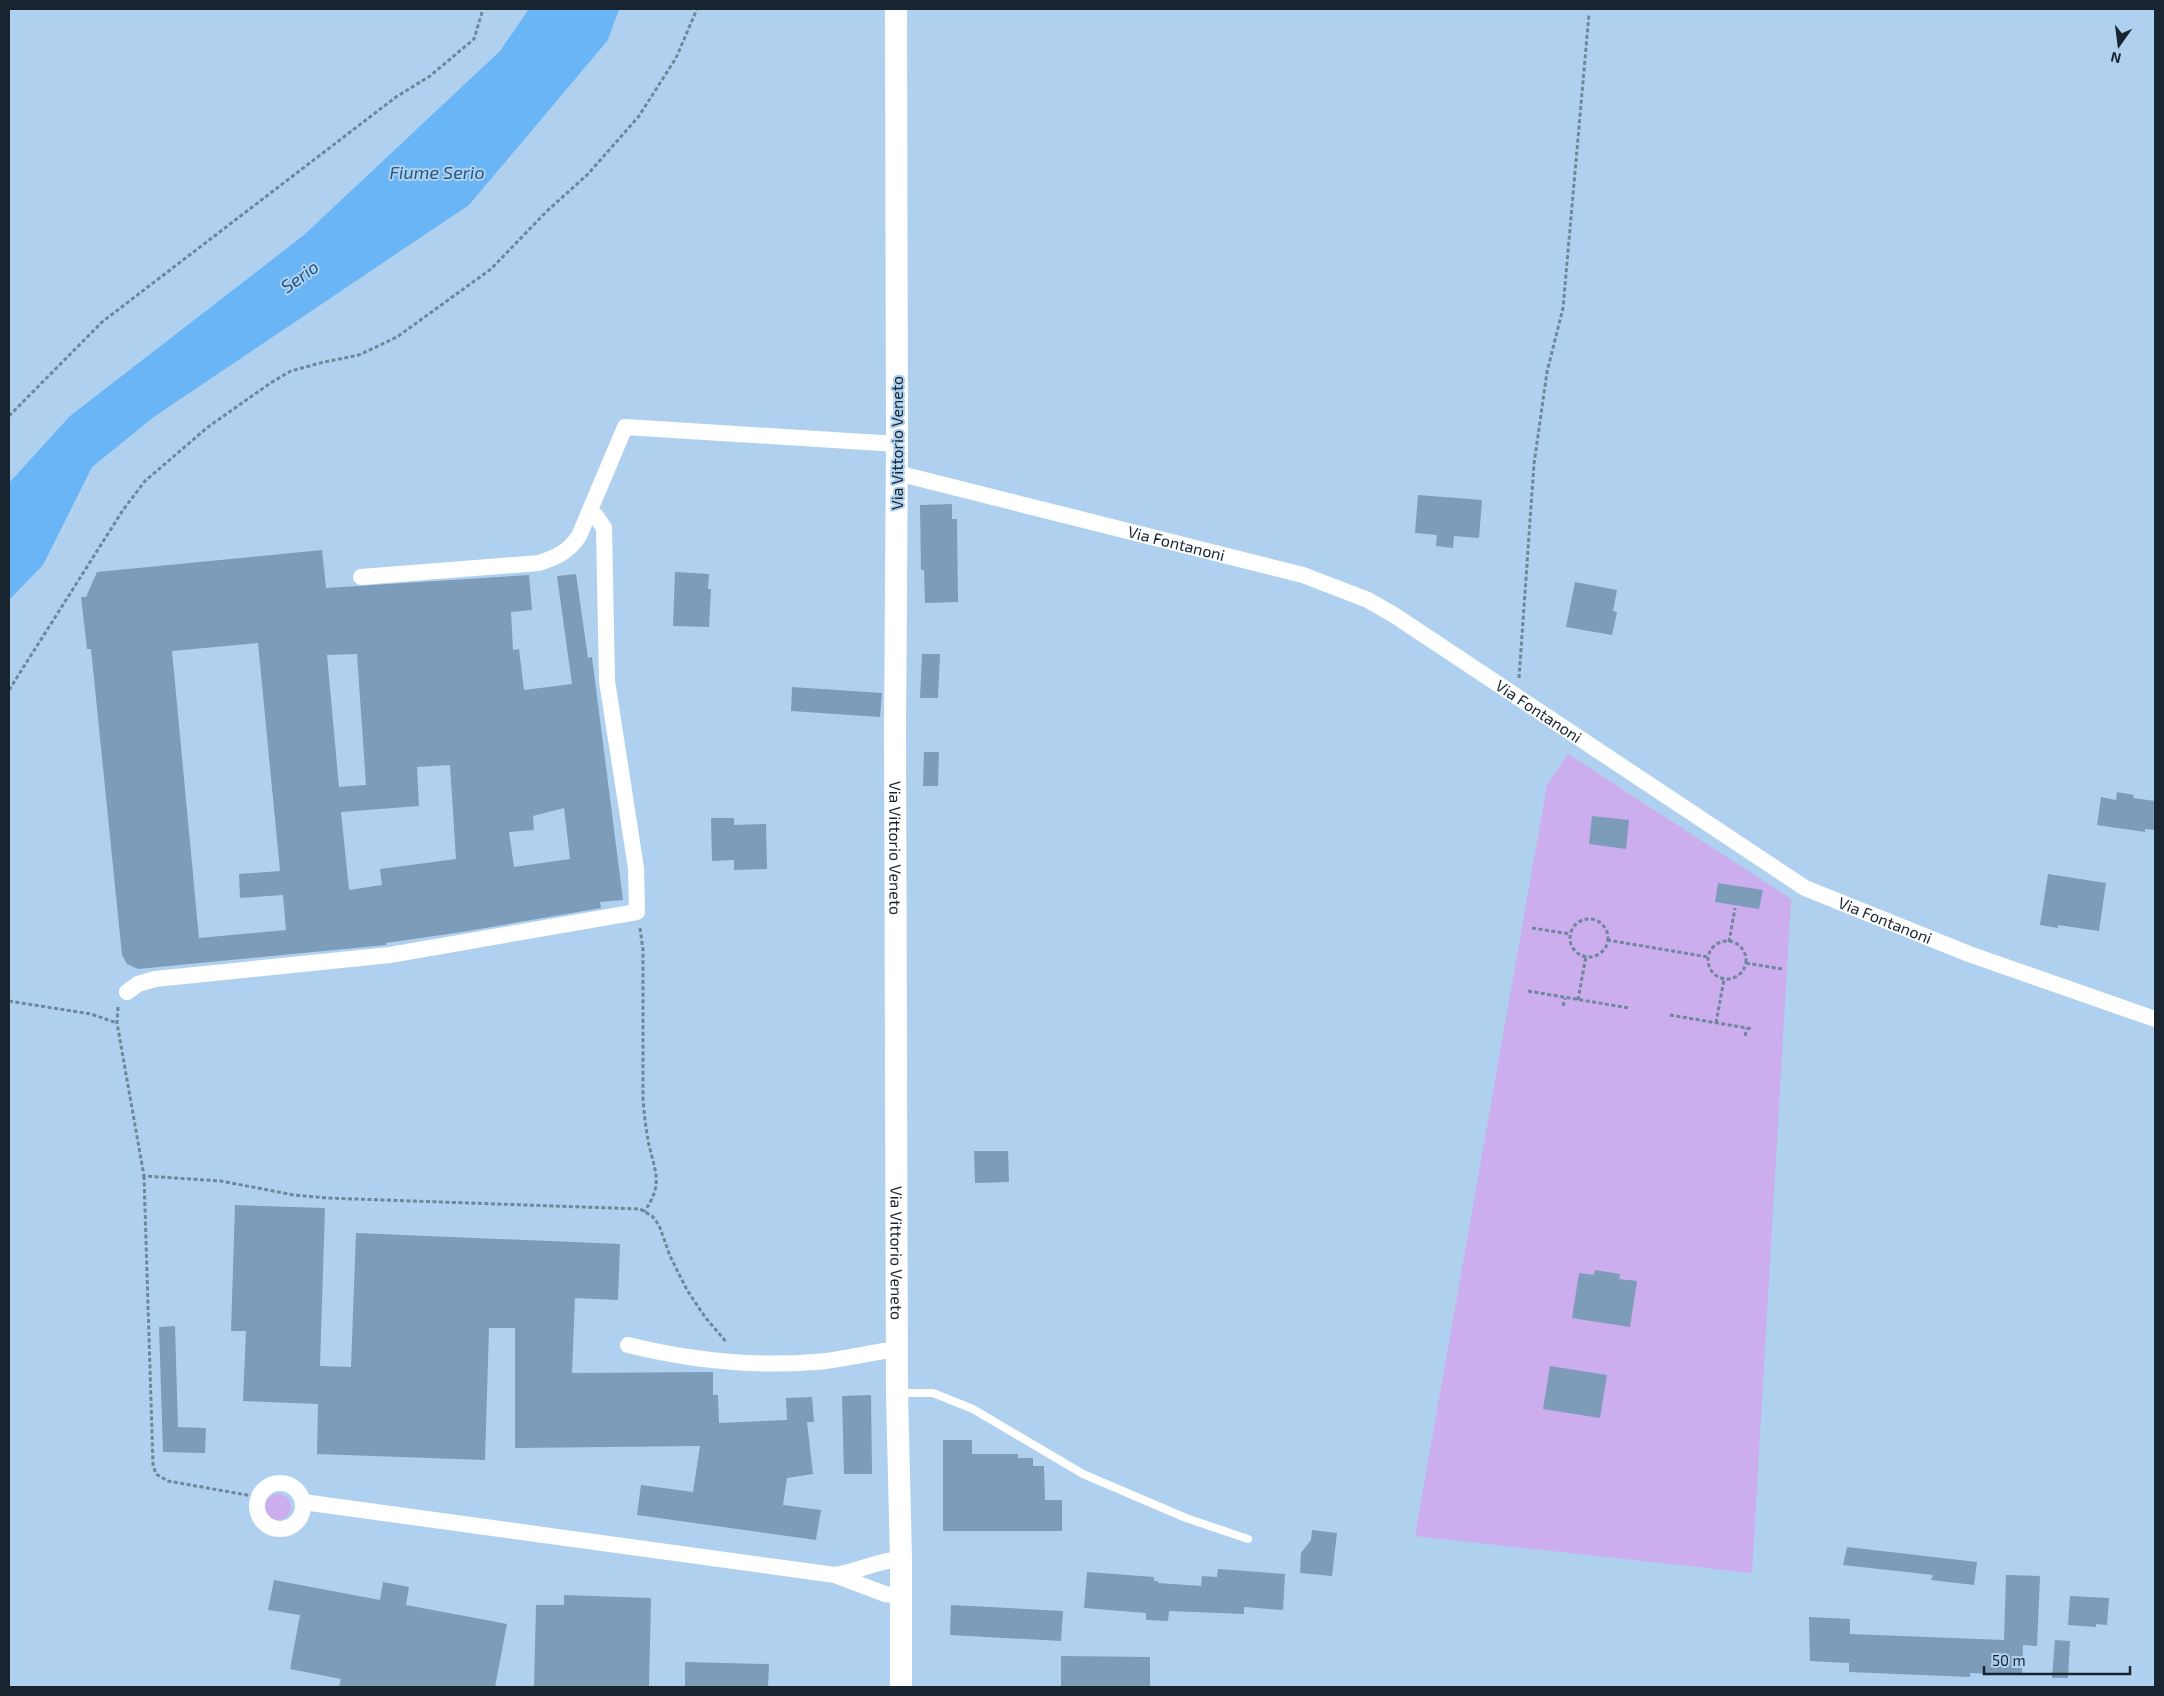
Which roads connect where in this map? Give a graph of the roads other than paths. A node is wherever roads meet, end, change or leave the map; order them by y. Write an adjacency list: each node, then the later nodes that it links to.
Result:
1 (896, 9): 2 (main road, Via Vittorio Veneto)
2 (898, 444): 3 (main road, Via Vittorio Veneto); 4 (street)
3 (897, 472): 7 (street, Via Fontanoni); 9 (main road, Via Vittorio Veneto)
4 (589, 512): 5 (street); 6 (street)
5 (362, 577)
6 (127, 992)
7 (2155, 1020)
8 (628, 1345): 9 (street)
9 (899, 1349): 10 (main road, Via Vittorio Veneto)
10 (898, 1394): 12 (lane); 13 (main road, Via Vittorio Veneto)
11 (303, 1502): 11 (street); 14 (street)
12 (1248, 1539)
13 (901, 1559): 14 (street); 15 (main road, Via Vittorio Veneto)
14 (835, 1575): 15 (street)
15 (901, 1596): 16 (main road, Via Vittorio Veneto)
16 (901, 1687)

